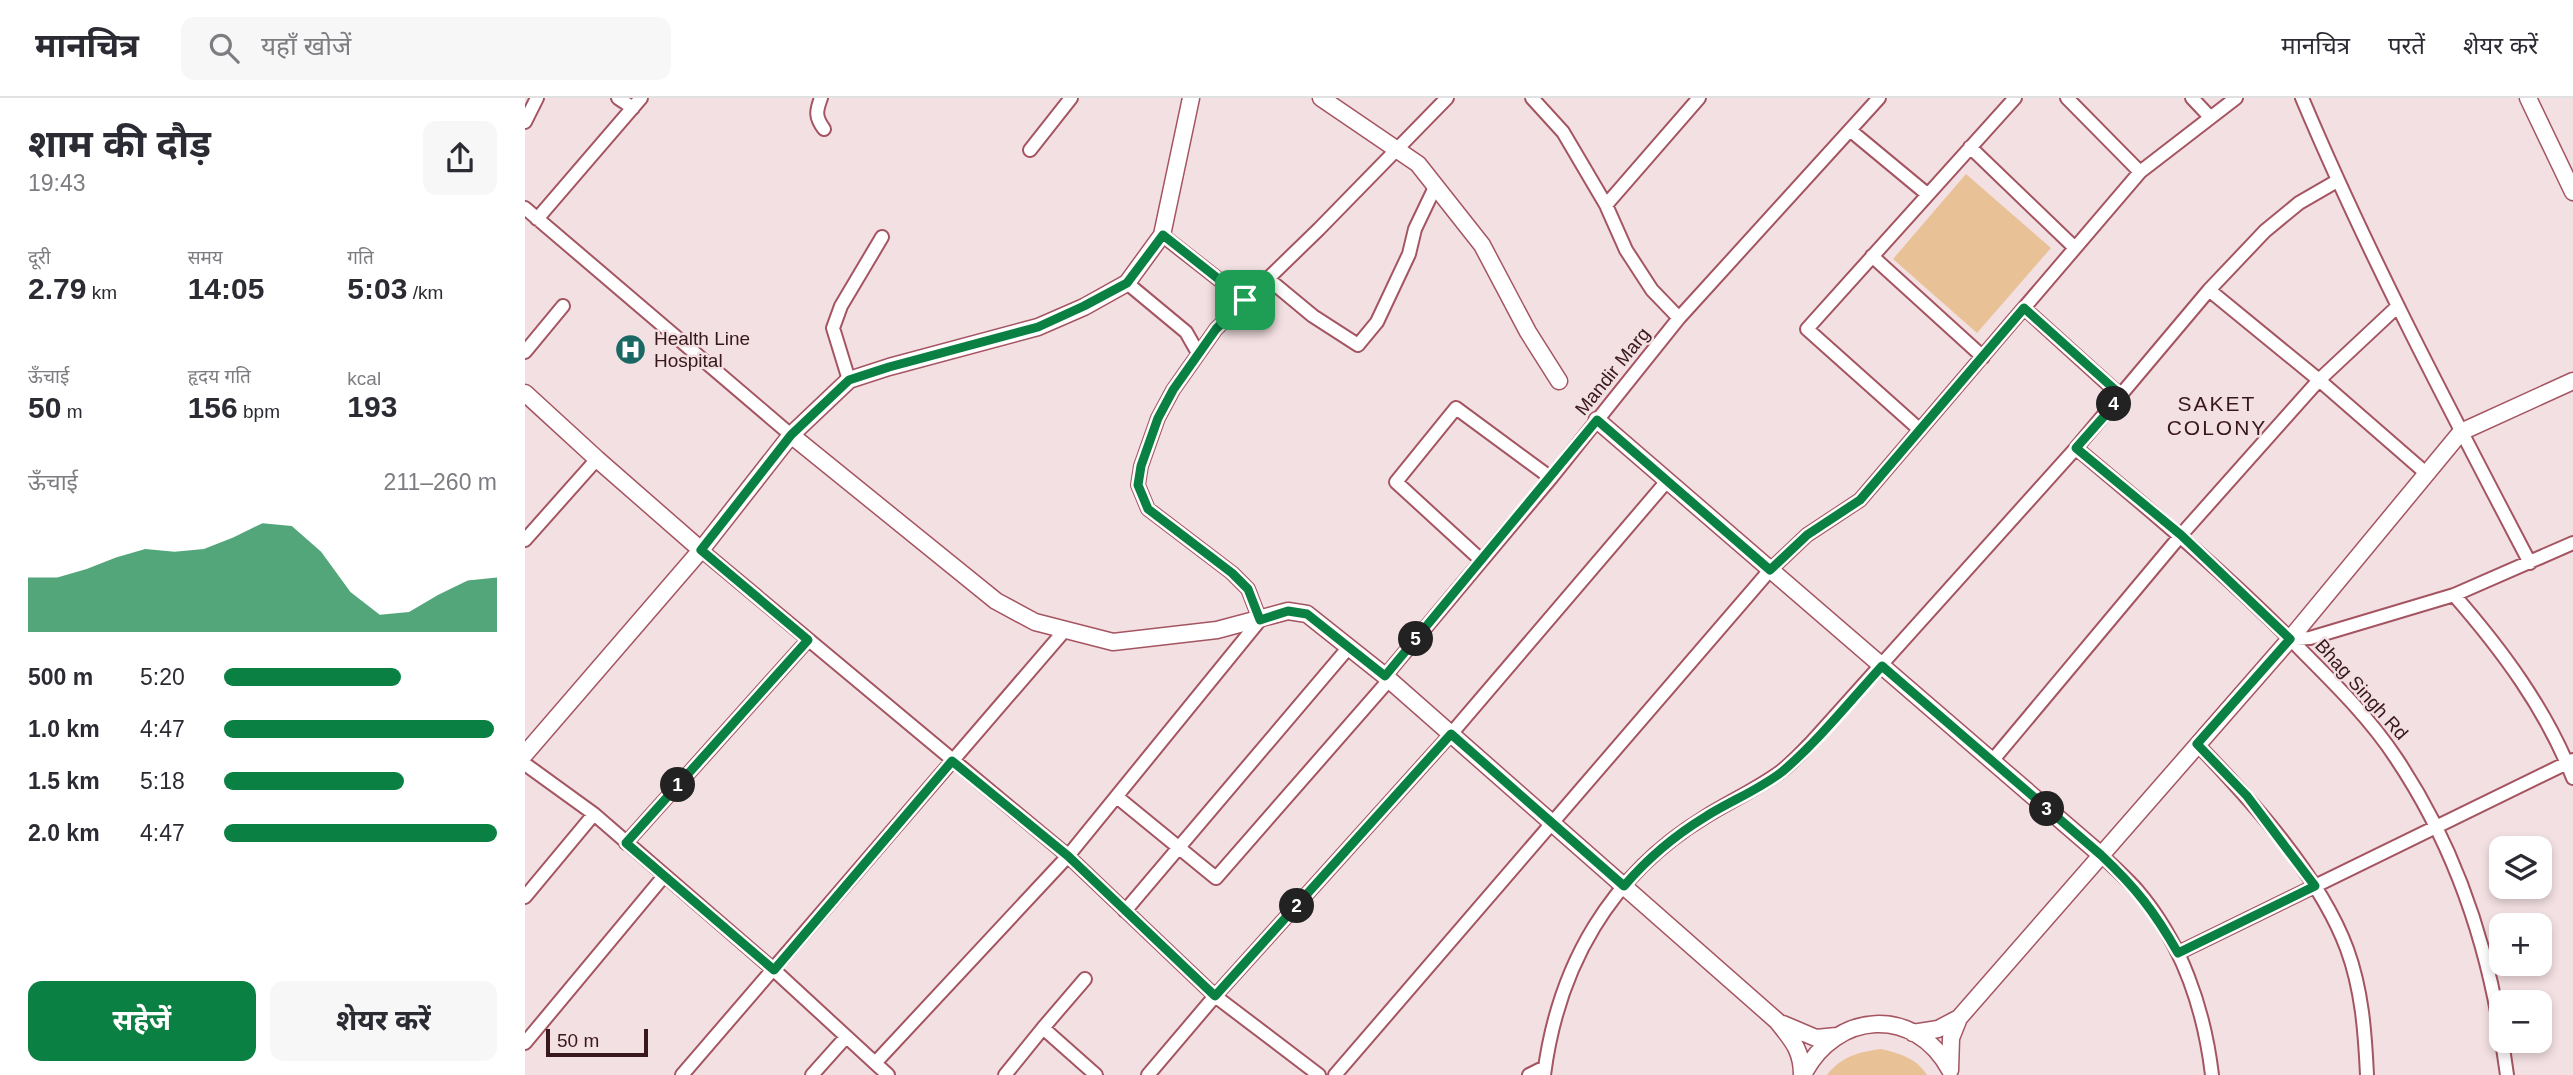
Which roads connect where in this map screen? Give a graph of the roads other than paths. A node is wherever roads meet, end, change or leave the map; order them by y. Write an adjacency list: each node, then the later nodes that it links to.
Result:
1 (537, 98): 19 (street)
2 (618, 98): 17 (street)
3 (821, 98): 20 (street)
4 (1071, 98): 23 (street)
5 (1191, 98): 33 (street)
6 (1321, 98): 24 (street)
7 (1447, 98): 24 (street)
8 (1532, 98): 30 (street)
9 (1699, 98): 30 (street)
10 (1879, 98): 21 (street, Mandir Marg)
11 (2015, 98): 22 (street)
12 (2067, 98): 25 (street)
13 (2192, 98): 18 (street)
14 (2236, 98): 18 (street)
15 (2302, 98): 26 (street)
16 (2528, 98): 28 (street)
17 (637, 103): 32 (street)
18 (2209, 116): 25 (street)
19 (525, 122)
20 (824, 129)
21 (1851, 131): 29 (street); 44 (street, Mandir Marg)
22 (1970, 147): 29 (street); 35 (street)
23 (1030, 150)
24 (1397, 150): 27 (street); 37 (street)
25 (2140, 172): 35 (street)
26 (2337, 181): 39 (street); 42 (street)
27 (1436, 185): 37 (street); 50 (street)
28 (2573, 192)
29 (1927, 194): 36 (street)
30 (1606, 205): 44 (street)
31 (525, 208): 32 (street)
32 (537, 219): 57 (street)
33 (1163, 235): 38 (street); 40 (street)
34 (881, 237): 48 (street)
35 (2074, 248): 43 (street)
36 (1872, 256): 47 (street); 55 (street)
37 (1267, 278): 40 (street)
38 (1127, 283): 46 (street); 48 (street)
39 (2209, 290): 49 (street); 53 (street)
40 (1245, 300): 46 (street)
41 (563, 306): 45 (street)
42 (2397, 306): 49 (street); 56 (street)
43 (2024, 308): 47 (street); 53 (street)
44 (1679, 318): 54 (street, Mandir Marg)
45 (525, 352)
46 (1198, 353): 71 (street)
47 (1983, 358): 55 (street)
48 (849, 380): 57 (street)
49 (2319, 380): 60 (street); 63 (street)
50 (1559, 381)
51 (2573, 382): 56 (street)
52 (525, 393): 59 (street)
53 (2122, 396): 58 (street)
54 (1597, 420): 61 (street, Mandir Marg); 62 (street)
55 (1920, 430): 69 (street)
56 (2461, 432): 60 (street); 68 (street)
57 (791, 435): 66 (street); 72 (street)
58 (2076, 448): 63 (street, Bhag Singh Rd); 76 (street)
59 (597, 459): 64 (street); 66 (street)
60 (2427, 474): 73 (street)
61 (1551, 478): 67 (street, Mandir Marg); 67 (street)
62 (1667, 481): 69 (street); 78 (street)
63 (2181, 535): 73 (street, Bhag Singh Rd); 82 (street)
64 (525, 540)
65 (2573, 543): 68 (street)
66 (701, 550): 74 (street); 80 (street)
67 (1482, 560): 77 (street, Mandir Marg)
68 (2530, 563): 70 (street)
69 (1770, 570): 76 (street); 88 (street)
70 (2454, 595): 73 (street); 83 (street)
71 (1260, 620): 72 (street); 75 (street); 86 (street)
72 (1065, 630): 81 (street)
73 (2290, 639): 79 (street); 89 (street, Bhag Singh Rd)
74 (808, 640): 81 (street); 90 (street)
75 (1349, 648): 77 (street); 91 (street)
76 (1882, 666): 82 (street); 95 (street)
77 (1387, 678): 78 (street); 91 (street, Mandir Marg)
78 (1451, 734): 88 (street); 103 (street)
79 (2197, 744): 92 (street); 96 (street)
80 (525, 754)
81 (952, 761): 93 (street); 100 (street)
82 (1991, 761): 92 (street)
83 (2570, 762): 85 (street); 89 (street)
84 (525, 764): 87 (street)
85 (2573, 778)
86 (1117, 797): 91 (street); 93 (street)
87 (594, 814): 90 (street); 97 (street)
88 (1552, 823): 95 (street); 122 (street)
89 (2437, 827): 96 (street); 102 (street, Bhag Singh Rd)
90 (626, 843): 94 (street)
91 (1178, 849): 98 (street)
92 (2101, 855): 99 (street); 104 (street)
93 (1068, 856): 98 (street); 112 (street)
94 (664, 876): 100 (street); 110 (street)
95 (1624, 886): 105 (street); 113 (street)
96 (2315, 886): 99 (street); 126 (street)
97 (525, 897)
98 (1125, 911): 103 (street)
99 (2178, 953): 125 (street)
100 (774, 970): 109 (street); 115 (street)
101 (1085, 979): 106 (street)
102 (2491, 990)
103 (1215, 996): 120 (street); 121 (street)
104 (1959, 1018): 107 (street); 114 (street)
105 (1777, 1021): 108 (street); 124 (street)
106 (1043, 1028): 118 (street); 119 (street)
107 (1913, 1033): 108 (street); 114 (street)
108 (1837, 1036): 124 (street)
109 (846, 1037): 112 (street); 116 (street)
110 (525, 1043)
111 (2504, 1053): 127 (street)
112 (876, 1062): 117 (street)
113 (1544, 1071): 123 (street)
114 (1951, 1072)
115 (682, 1075)
116 (812, 1075)
117 (888, 1075)
118 (1005, 1075)
119 (1096, 1075)
120 (1148, 1075)
121 (1319, 1075)
122 (1335, 1075)
123 (1529, 1075)
124 (1803, 1075)
125 (2212, 1075)
126 (2367, 1075)
127 (2507, 1075)

